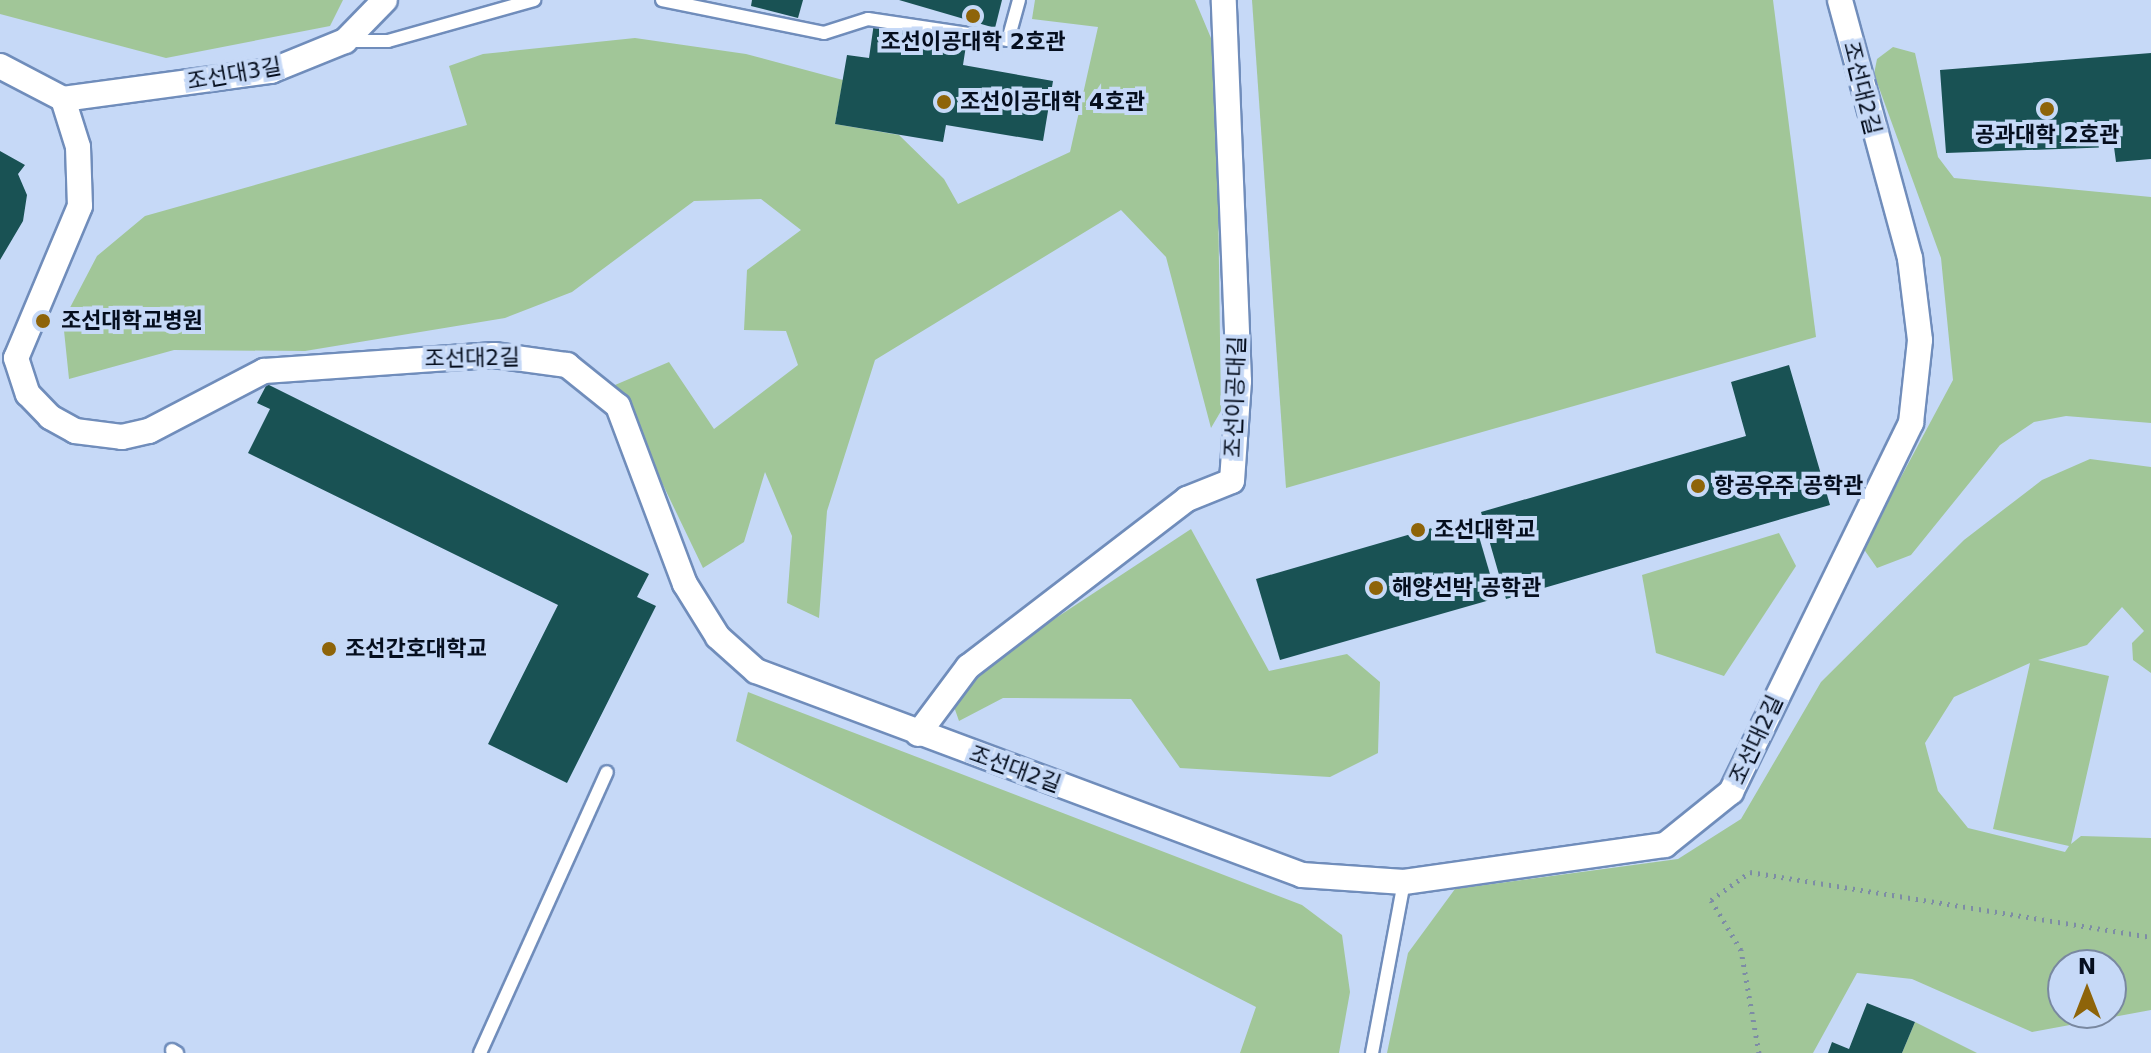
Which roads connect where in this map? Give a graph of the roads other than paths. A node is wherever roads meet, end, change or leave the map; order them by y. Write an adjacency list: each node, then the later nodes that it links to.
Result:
1 (385, 0): 7 (street, 조선대3길)
2 (534, 0): 7 (lane)
3 (662, 0): 4 (lane)
4 (1019, 0)
5 (1224, 0): 10 (street, 조선이공대길)
6 (1840, 0): 12 (street, 조선대2길)
7 (345, 41): 9 (street, 조선대3길)
8 (0, 66): 9 (street)
9 (63, 99): 10 (street, 조선대2길)
10 (918, 734): 12 (street, 조선대2길)
11 (607, 772): 13 (lane)
12 (1404, 882): 14 (lane)
13 (480, 1053)
14 (1372, 1053)

